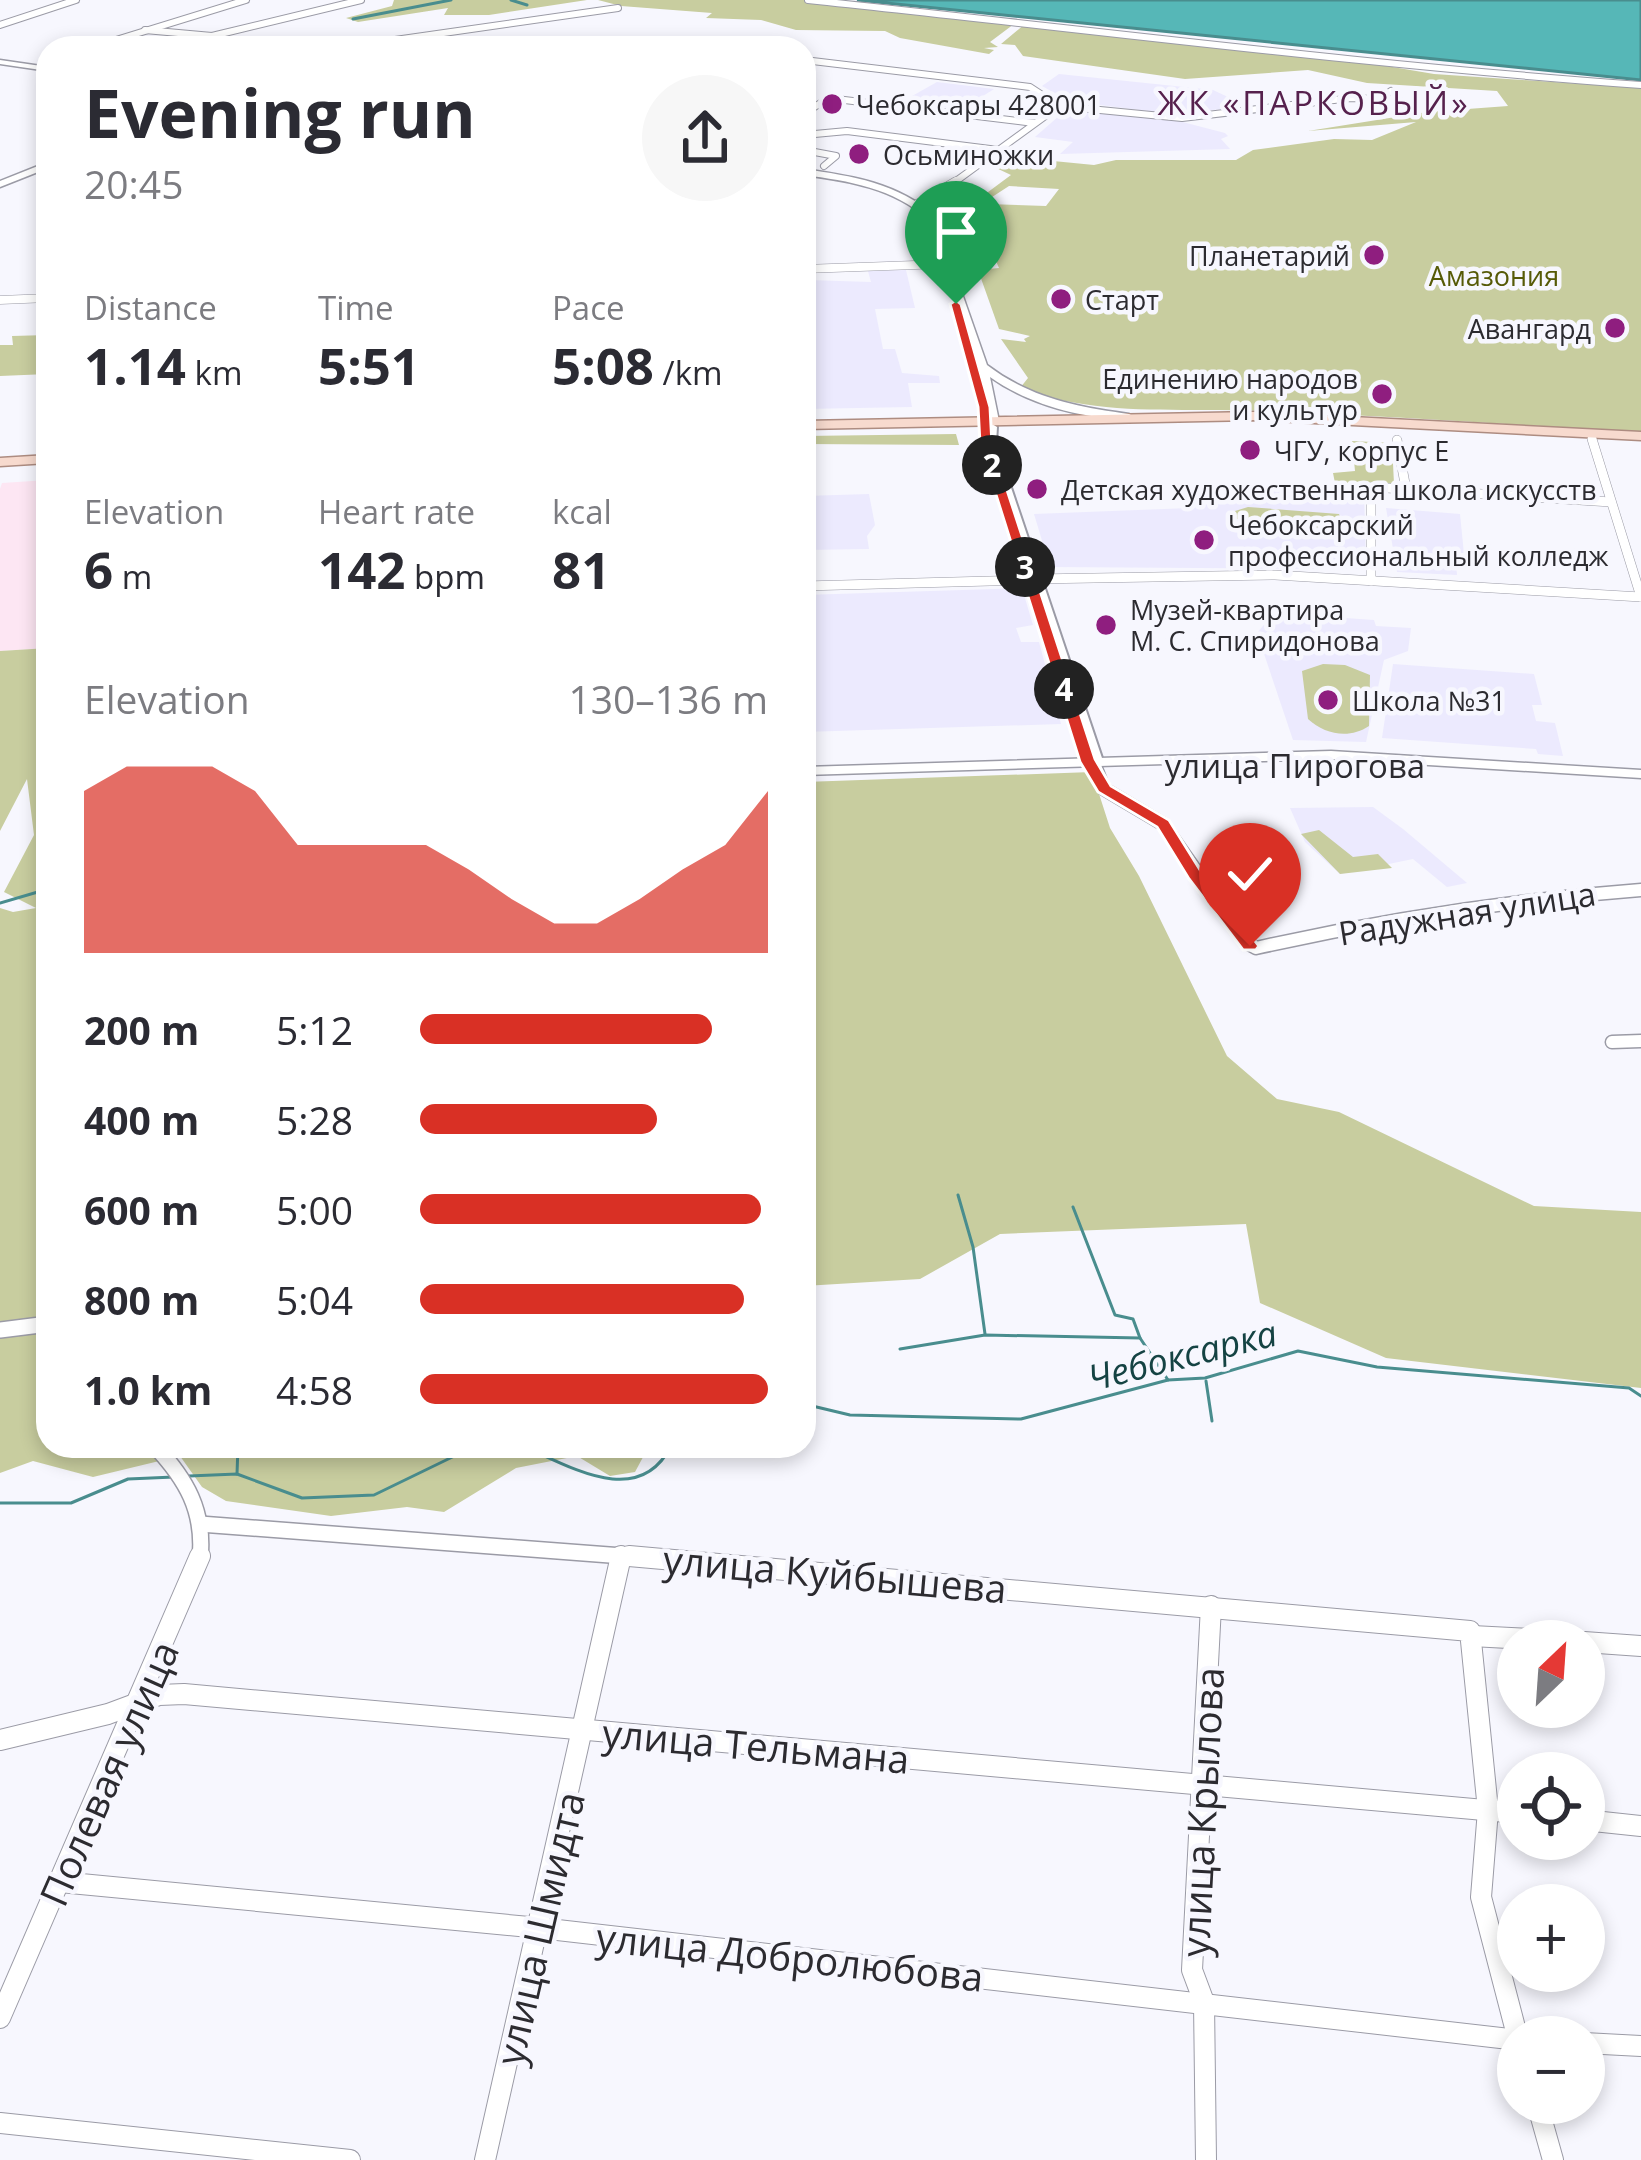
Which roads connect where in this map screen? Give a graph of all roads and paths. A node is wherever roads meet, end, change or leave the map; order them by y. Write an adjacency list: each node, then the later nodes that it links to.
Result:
1 (76, 0): 6 (street)
2 (246, 0): 7 (street)
3 (361, 0): 7 (street)
4 (808, 0): 13 (street)
5 (618, 8): 9 (street)
6 (0, 25)
7 (145, 30): 8 (street)
8 (127, 36)
9 (423, 36)
10 (816, 61): 16 (street)
11 (0, 62): 12 (main road)
12 (36, 65)
13 (1641, 85)
14 (1391, 91): 16 (street)
15 (816, 106): 17 (street)
16 (1059, 106): 17 (street)
17 (1034, 123): 19 (street)
18 (816, 134): 19 (street)
19 (998, 150): 25 (street)
20 (816, 152): 23 (street)
21 (36, 168): 24 (main road)
22 (816, 172): 23 (main road)
23 (820, 172): 25 (main road)
24 (0, 183)
25 (917, 207): 26 (main road)
26 (946, 263): 27 (street); 30 (main road)
27 (816, 268)
28 (36, 298): 29 (street)
29 (0, 300)
30 (959, 304): 31 (main road); 33 (main road)
31 (982, 366): 32 (main road); 33 (main road)
32 (1129, 417): 33 (main road); 34 (main road)
33 (989, 424): 34 (main road); 35 (main road); 43 (street)
34 (1413, 426): 36 (main road); 37 (main road)
35 (816, 428)
36 (1592, 439): 37 (main road); 42 (street)
37 (1641, 439)
38 (1397, 440): 41 (street)
39 (36, 456): 40 (main road)
40 (0, 459)
41 (1406, 489): 42 (street); 44 (street)
42 (1611, 502): 46 (street)
43 (1032, 580): 44 (street); 45 (street); 47 (street)
44 (1371, 581): 46 (street)
45 (816, 586)
46 (1641, 597)
47 (1093, 763): 48 (main road, улица Пирогова); 49 (main road, улица Пирогова); 50 (street, Радужная улица)
48 (816, 773)
49 (1641, 776)
50 (1641, 890)
51 (1641, 1041): 52 (street)
52 (1612, 1042)
53 (36, 1326): 54 (street)
54 (0, 1330)
55 (167, 1458): 56 (street)
56 (200, 1524): 57 (street, улица Куйбышева); 63 (street, Полевая улица)
57 (621, 1555): 58 (street, улица Куйбышева); 64 (street, улица Шмидта)
58 (1211, 1606): 59 (street, улица Куйбышева); 66 (street, улица Крылова)
59 (1471, 1634): 60 (street, улица Куйбышева); 67 (street)
60 (1497, 1636)
61 (1605, 1643): 62 (street)
62 (1641, 1646)
63 (142, 1700): 64 (street, улица Тельмана); 65 (street, улица Тельмана); 71 (street, Полевая улица)
64 (583, 1729): 66 (street, улица Тельмана); 72 (street, улица Шмидта)
65 (0, 1740)
66 (1202, 1788): 67 (street, улица Тельмана); 73 (street, улица Крылова)
67 (1488, 1810): 68 (street, улица Тельмана); 74 (street)
68 (1497, 1811)
69 (1605, 1822): 70 (street)
70 (1641, 1826)
71 (60, 1882): 72 (street, улица Добролюбова); 75 (street, Полевая улица)
72 (540, 1928): 73 (street, улица Добролюбова); 82 (street, улица Шмидта)
73 (1204, 2002): 76 (street, улица Добролюбова); 83 (street, улица Крылова)
74 (1512, 2016)
75 (0, 2018)
76 (1497, 2037)
77 (1605, 2044): 78 (street)
78 (1641, 2046)
79 (0, 2123): 81 (street)
80 (1543, 2124): 84 (street)
81 (350, 2160)
82 (485, 2160)
83 (1206, 2160)
84 (1553, 2160)

